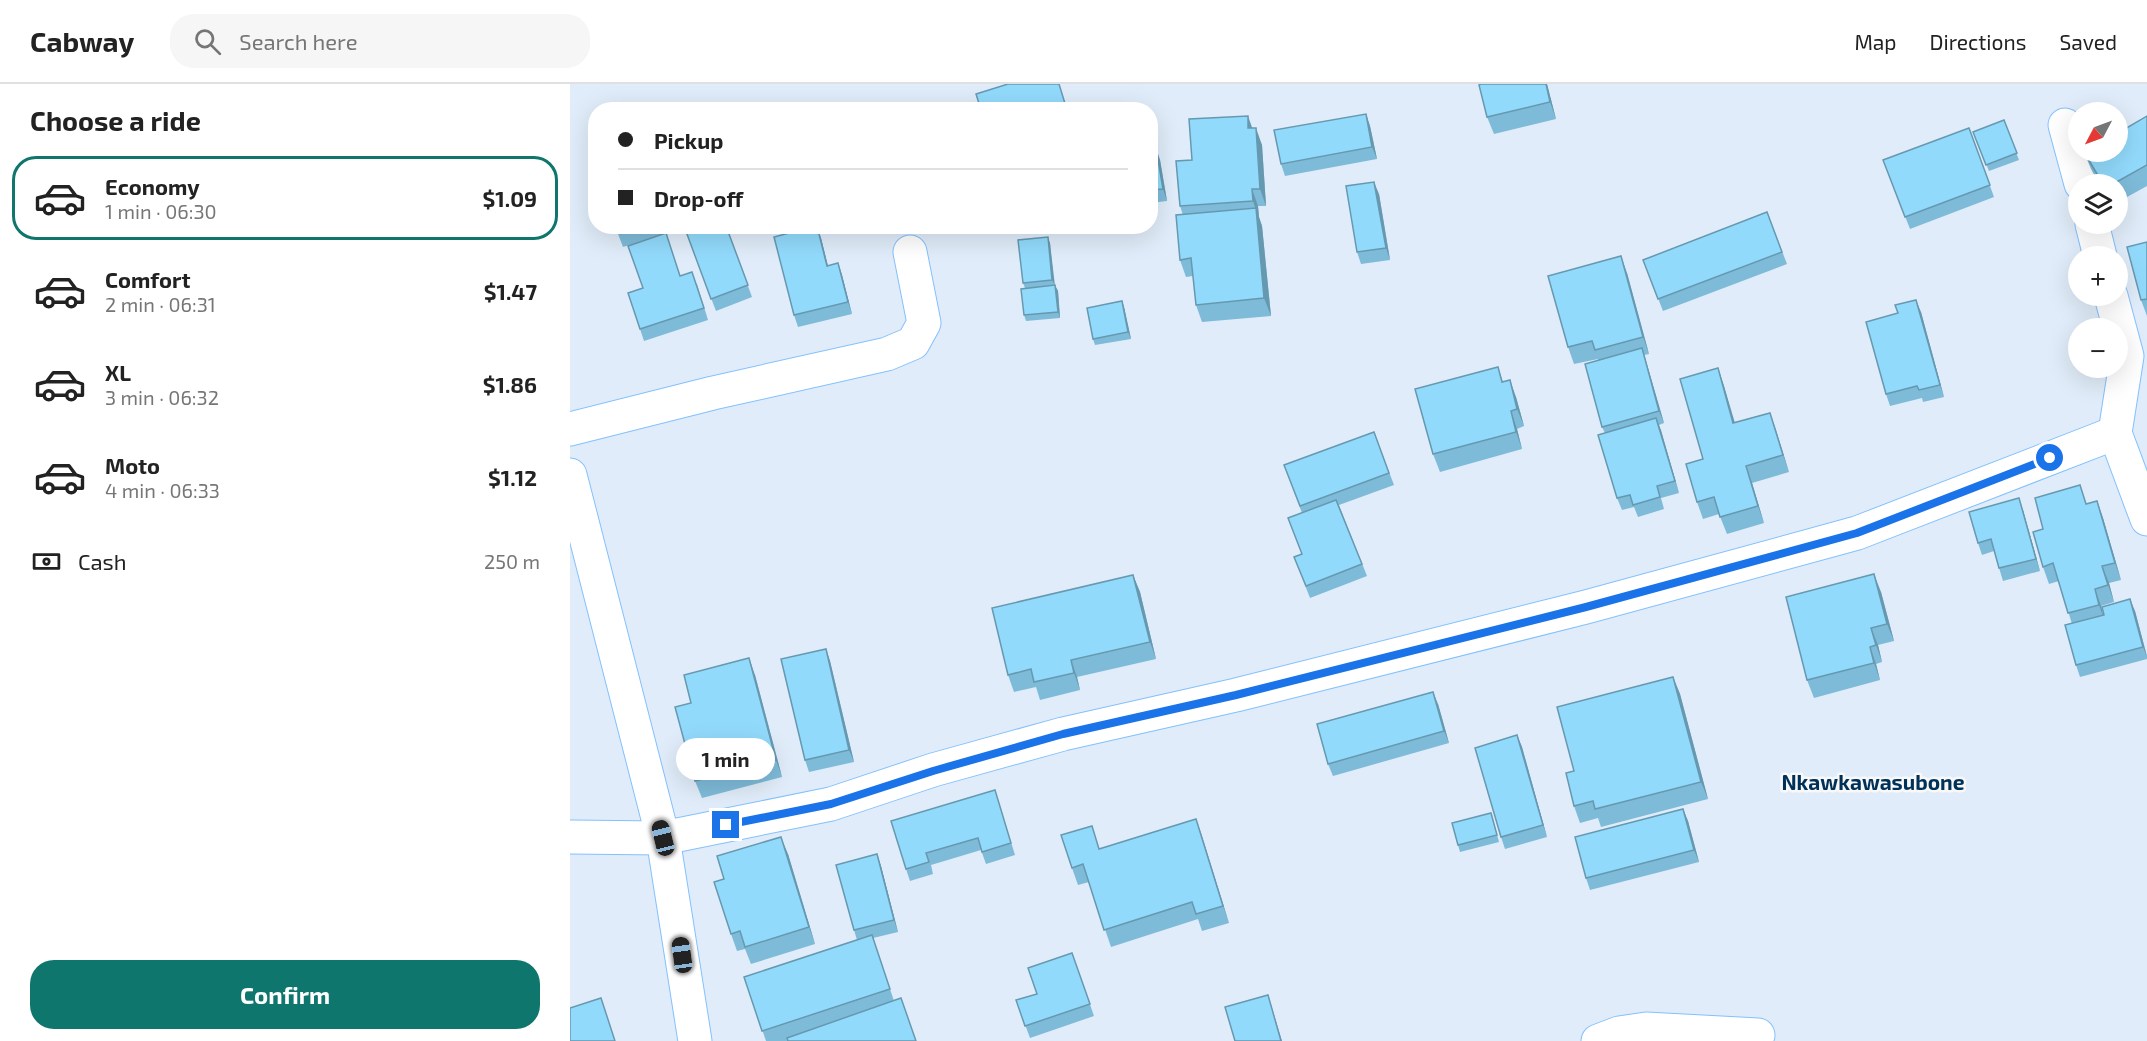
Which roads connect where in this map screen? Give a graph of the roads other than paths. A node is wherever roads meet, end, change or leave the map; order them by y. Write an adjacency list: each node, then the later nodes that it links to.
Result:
1 (2065, 125): 2 (street)
2 (2078, 174)
3 (910, 252): 6 (street)
4 (2116, 306): 5 (street)
5 (2137, 353): 7 (street)
6 (570, 429)
7 (2115, 433): 9 (street); 11 (street)
8 (570, 475): 11 (street)
9 (2147, 519)
10 (570, 837): 11 (street)
11 (663, 838): 13 (street)
12 (1758, 1035): 14 (street)
13 (695, 1041)
14 (1598, 1041)

